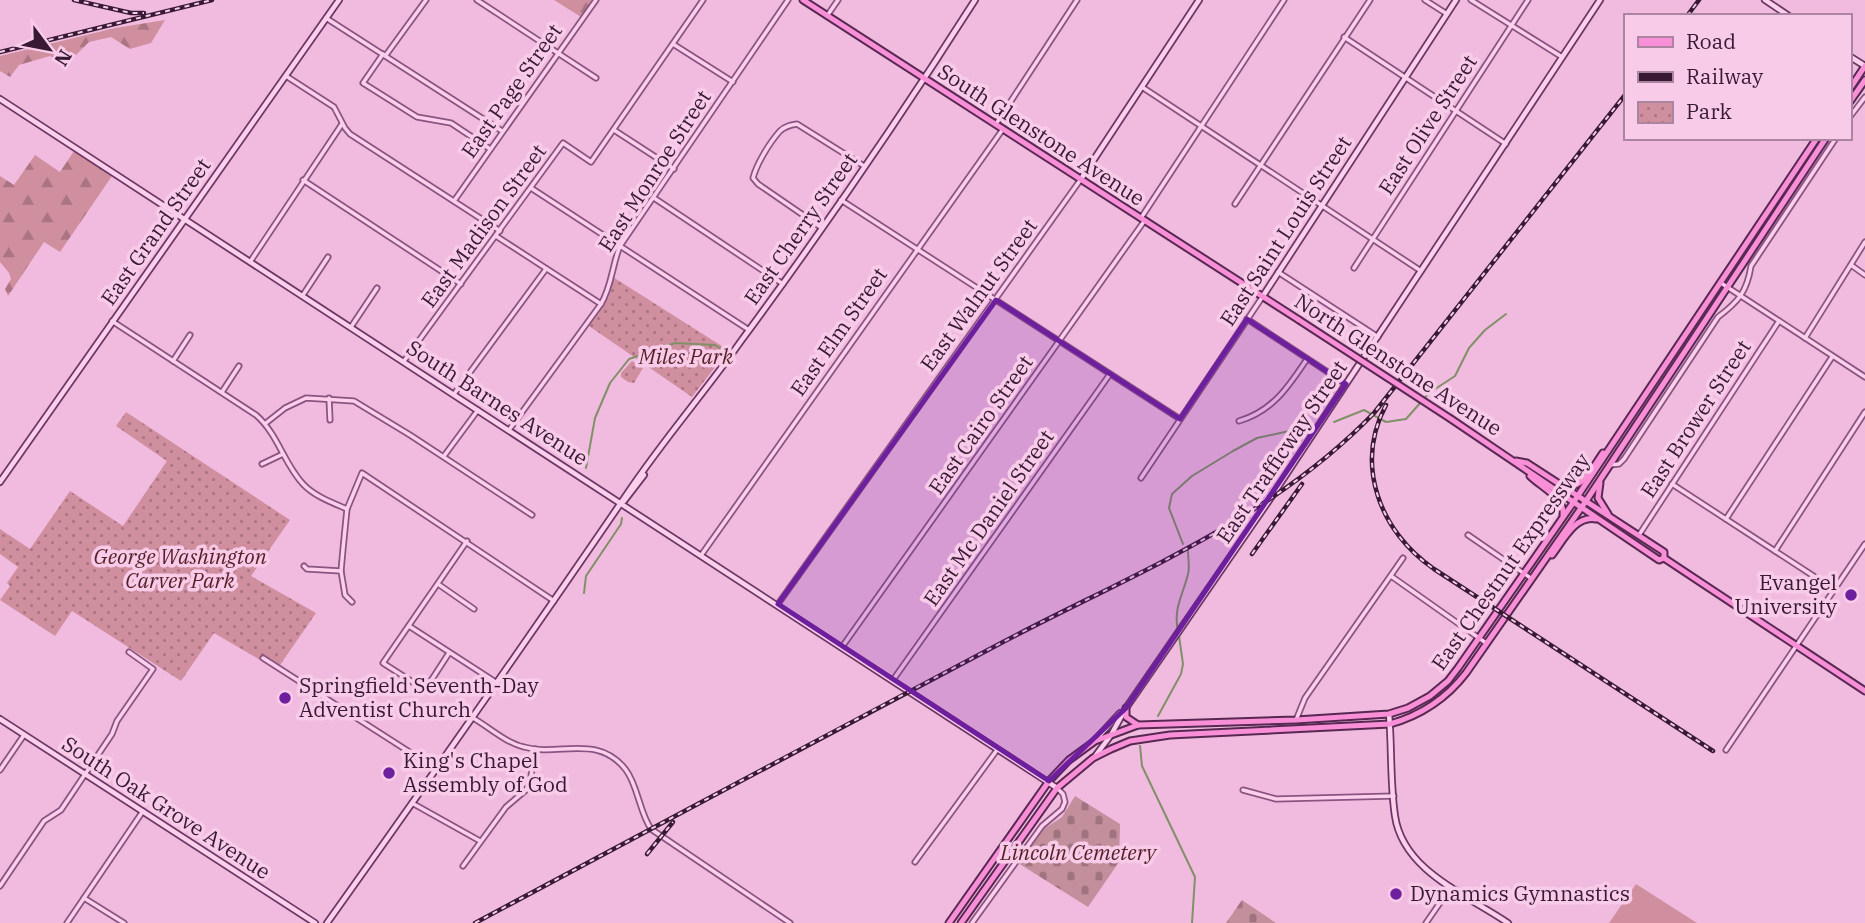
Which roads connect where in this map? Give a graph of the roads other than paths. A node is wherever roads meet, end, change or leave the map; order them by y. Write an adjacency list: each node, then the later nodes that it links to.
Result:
1 (339, 0): 23 (street, East Grand Street)
2 (426, 0): 28 (street)
3 (477, 0): 27 (street)
4 (596, 0): 27 (street, East Page Street)
5 (703, 0): 26 (street)
6 (788, 0): 36 (street, East Monroe Street)
7 (803, 0): 22 (main road, South Glenstone Avenue)
8 (838, 0): 22 (street)
9 (975, 0): 34 (street, East Cherry Street)
10 (1077, 0): 45 (street)
11 (1199, 0): 37 (street, East Walnut Street)
12 (1284, 0): 46 (street, East Cairo Street)
13 (1370, 0): 25 (street)
14 (1425, 0): 20 (street)
15 (1456, 0): 20 (street, East Saint Louis Street)
16 (1471, 0): 24 (street)
17 (1528, 0): 24 (street, East Olive Street)
18 (1600, 0): 29 (street, East Trafficway Street)
19 (1765, 0): 21 (street)
20 (1447, 14): 32 (street, East Saint Louis Street)
21 (1786, 14)
22 (827, 16): 34 (main road, South Glenstone Avenue)
23 (326, 18): 28 (street); 31 (street, East Grand Street)
24 (1512, 25): 29 (street); 42 (street, East Olive Street)
25 (1344, 37): 32 (street); 56 (street)
26 (673, 44): 36 (street); 48 (street)
27 (558, 53): 33 (street); 49 (street, East Page Street)
28 (384, 55): 49 (street); 54 (street)
29 (1562, 57): 53 (street, East Trafficway Street)
30 (1865, 66): 38 (main road)
31 (286, 76): 44 (street); 66 (street, East Grand Street)
32 (1405, 77): 42 (street); 65 (street, East Saint Louis Street)
33 (596, 78)
34 (925, 79): 45 (main road, South Glenstone Avenue); 55 (street, East Cherry Street)
35 (1865, 80): 41 (main road)
36 (733, 82): 57 (street, East Monroe Street)
37 (1142, 87): 46 (street); 58 (street, East Walnut Street)
38 (1851, 87)
39 (1865, 97): 43 (street)
40 (0, 99): 66 (street, South Barnes Avenue)
41 (1851, 100)
42 (1456, 111): 53 (street); 71 (street, East Olive Street)
43 (1851, 115)
44 (342, 124): 59 (street); 63 (street)
45 (995, 124): 47 (main road, South Glenstone Avenue)
46 (1200, 126): 56 (street); 67 (street, East Cairo Street)
47 (1003, 129): 58 (main road, South Glenstone Avenue); 74 (street, East Elm Street)
48 (614, 130): 57 (street); 60 (street, East Madison Street)
49 (502, 131): 54 (street, East Page Street)
50 (1816, 140): 83 (main road, East Chestnut Expressway)
51 (1825, 140): 86 (main road, East Chestnut Expressway)
52 (1835, 140): 90 (street)
53 (1506, 144): 80 (street, East Trafficway Street)
54 (490, 149): 63 (street, East Page Street)
55 (864, 166): 62 (street, East Cherry Street); 68 (street)
56 (1260, 166): 64 (street); 65 (street)
57 (674, 169): 61 (street, East Monroe Street)
58 (1081, 179): 67 (main road, South Glenstone Avenue); 91 (street, East Walnut Street)
59 (303, 180): 76 (street); 84 (street)
60 (531, 188): 69 (street, East Madison Street); 73 (street)
61 (654, 198): 73 (street, East Monroe Street); 85 (street)
62 (841, 200): 68 (street, East Cherry Street); 74 (street)
63 (454, 201): 69 (street)
64 (1235, 204)
65 (1321, 205): 71 (street); 81 (street, East Saint Louis Street)
66 (183, 219): 76 (street, South Barnes Avenue); 94 (street, East Grand Street)
67 (1143, 219): 89 (main road, South Glenstone Avenue); 101 (street, East Cairo Street)
68 (822, 228): 85 (street, East Cherry Street)
69 (500, 231): 70 (street, East Madison Street)
70 (496, 236): 79 (street); 84 (street, East Madison Street)
71 (1373, 239): 78 (street, East Olive Street); 80 (street)
72 (1865, 242): 77 (street)
73 (620, 246): 92 (street, East Monroe Street); 97 (street)
74 (917, 249): 91 (street); 148 (street, East Elm Street)
75 (328, 257): 88 (street)
76 (250, 262): 88 (street, South Barnes Avenue)
77 (1851, 265): 82 (street); 100 (street)
78 (1354, 268)
79 (546, 269): 92 (street); 111 (street)
80 (1422, 271): 99 (street, East Trafficway Street)
81 (1278, 272): 89 (street, East Saint Louis Street); 99 (street)
82 (1865, 275)
83 (1721, 283): 86 (street); 115 (main road, East Chestnut Expressway)
84 (461, 284): 105 (street, East Madison Street)
85 (783, 284): 97 (street, East Cherry Street)
86 (1728, 287): 90 (street); 125 (main road, East Chestnut Expressway)
87 (377, 288): 96 (street)
88 (303, 295): 96 (street, South Barnes Avenue)
89 (1262, 296): 93 (street, East Saint Louis Street); 123 (main road, North Glenstone Avenue, bridge)
90 (1741, 296): 95 (street); 125 (street)
91 (996, 300): 101 (street); 160 (street, East Walnut Street)
92 (601, 304): 120 (street, East Monroe Street)
93 (1247, 319): 103 (street); 116 (street, East Saint Louis Street)
94 (112, 321): 104 (street); 129 (street, East Grand Street)
95 (1779, 321): 100 (street); 131 (street, East Brower Street)
96 (351, 327): 105 (street, South Barnes Avenue)
97 (749, 330): 135 (street, East Cherry Street)
98 (190, 335): 104 (street)
99 (1377, 337): 109 (street, East Trafficway Street)
100 (1805, 338): 102 (street)
101 (1060, 342): 107 (street); 166 (street, East Cairo Street)
102 (1832, 356): 108 (street); 140 (street)
103 (1307, 359): 109 (street); 118 (street)
104 (173, 361): 110 (street)
105 (404, 361): 111 (street, South Barnes Avenue)
106 (239, 366): 110 (street)
107 (1111, 374): 116 (street); 170 (street, East Mc Daniel Street)
108 (1865, 377)
109 (1346, 384): 173 (street, East Trafficway Street)
110 (222, 392): 119 (street)
111 (454, 394): 113 (street, South Barnes Avenue)
112 (329, 398): 117 (street); 119 (street); 122 (street)
113 (478, 410): 120 (street, South Barnes Avenue); 122 (street)
114 (1865, 412): 147 (street)
115 (1631, 417): 130 (main road); 132 (main road, East Chestnut Expressway)
116 (1180, 419): 128 (street, East Saint Louis Street)
117 (330, 420)
118 (1239, 421)
119 (266, 424): 121 (street)
120 (509, 430): 135 (street, South Barnes Avenue)
121 (283, 454): 124 (street); 137 (street)
122 (444, 457): 138 (street)
123 (1516, 461): 126 (main road, North Glenstone Avenue); 130 (main road, North Glenstone Avenue)
124 (262, 464)
125 (1609, 465): 127 (main road, East Chestnut Expressway)
126 (1524, 470): 134 (main road, North Glenstone Avenue); 142 (main road)
127 (1604, 473): 133 (main road, East Chestnut Expressway); 139 (main road)
128 (1141, 478)
129 (0, 482)
130 (1560, 484): 132 (main road, North Glenstone Avenue)
131 (1672, 484): 140 (street); 144 (street, East Brower Street)
132 (1578, 496): 133 (main road, North Glenstone Avenue); 134 (main road, East Chestnut Expressway)
133 (1586, 500): 136 (main road, East Chestnut Expressway); 139 (main road, North Glenstone Avenue)
134 (1573, 503): 136 (main road, North Glenstone Avenue); 142 (main road, East Chestnut Expressway)
135 (621, 504): 148 (street, South Barnes Avenue); 158 (street, East Cherry Street)
136 (1580, 508): 141 (main road, North Glenstone Avenue); 155 (main road, East Chestnut Expressway)
137 (347, 509): 145 (street); 152 (street)
138 (531, 514)
139 (1608, 515): 144 (main road, North Glenstone Avenue)
140 (1726, 519): 147 (street)
141 (1599, 520): 150 (main road, North Glenstone Avenue); 155 (main road)
142 (1561, 521): 153 (main road, East Chestnut Expressway)
143 (1468, 535): 153 (street)
144 (1639, 535): 150 (main road, North Glenstone Avenue)
145 (467, 541): 156 (street); 158 (street)
146 (1865, 544): 157 (street)
147 (1775, 551): 157 (street)
148 (702, 554): 160 (street, South Barnes Avenue)
149 (1404, 558): 154 (street)
150 (1664, 558): 165 (main road, North Glenstone Avenue)
151 (304, 566): 152 (street)
152 (341, 571): 159 (street)
153 (1524, 573): 155 (street); 163 (main road, East Chestnut Expressway)
154 (1391, 576): 163 (street); 177 (street)
155 (1532, 579): 164 (main road, East Chestnut Expressway)
156 (438, 584): 161 (street); 162 (street)
157 (1835, 590): 165 (street)
158 (554, 601): 171 (street, East Cherry Street)
159 (352, 602)
160 (778, 604): 166 (street, South Barnes Avenue)
161 (474, 609)
162 (409, 626): 168 (street); 168 (street)
163 (1479, 638): 164 (street); 174 (main road, East Chestnut Expressway)
164 (1487, 643): 178 (main road, East Chestnut Expressway)
165 (1798, 646): 172 (main road, North Glenstone Avenue); 185 (street)
166 (842, 647): 170 (street, South Barnes Avenue)
167 (129, 652): 189 (street)
168 (449, 653): 171 (street)
169 (263, 658): 187 (street)
170 (893, 680): 183 (street, South Barnes Avenue)
171 (497, 683): 175 (street, East Cherry Street)
172 (1865, 691)
173 (1126, 708): 179 (main road); 181 (street, East Trafficway Street); 182 (street, East Trafficway Street)
174 (1389, 714): 177 (main road, East Chestnut Expressway); 178 (street)
175 (473, 717): 184 (street); 187 (street, East Cherry Street)
176 (0, 719): 180 (street, South Oak Grove Avenue)
177 (1296, 720): 179 (main road, East Chestnut Expressway)
178 (1390, 724): 186 (main road, East Chestnut Expressway); 193 (street)
179 (1138, 725): 181 (main road, East Chestnut Expressway)
180 (24, 735): 188 (street); 189 (street, South Oak Grove Avenue)
181 (1111, 735): 182 (main road, East Chestnut Expressway); 186 (street, East Trafficway Street)
182 (1095, 741): 190 (main road, East Chestnut Expressway)
183 (998, 748): 190 (street, South Barnes Avenue); 197 (street)
184 (535, 749): 196 (street); 206 (street)
185 (1726, 750)
186 (1093, 758): 191 (main road, East Chestnut Expressway)
187 (436, 769): 194 (street, East Cherry Street)
188 (0, 770)
189 (86, 774): 195 (street, South Oak Grove Avenue); 199 (street)
190 (1049, 781): 191 (street, South Barnes Avenue); 207 (main road, East Chestnut Expressway)
191 (1057, 788): 208 (main road, East Chestnut Expressway); 209 (street)
192 (1243, 790): 193 (street)
193 (1394, 796): 200 (street)
194 (412, 803): 196 (street); 205 (street, East Cherry Street)
195 (144, 811): 201 (street); 204 (street, South Oak Grove Avenue)
196 (480, 841): 198 (street)
197 (915, 862)
198 (463, 866)
199 (0, 886)
200 (1451, 887): 210 (street); 211 (street)
201 (84, 898): 202 (street); 203 (street)
202 (67, 923)
203 (124, 923)
204 (315, 923)
205 (327, 923)
206 (790, 923)
207 (949, 923)
208 (961, 923)
209 (972, 923)
210 (1426, 923)
211 (1508, 923)

